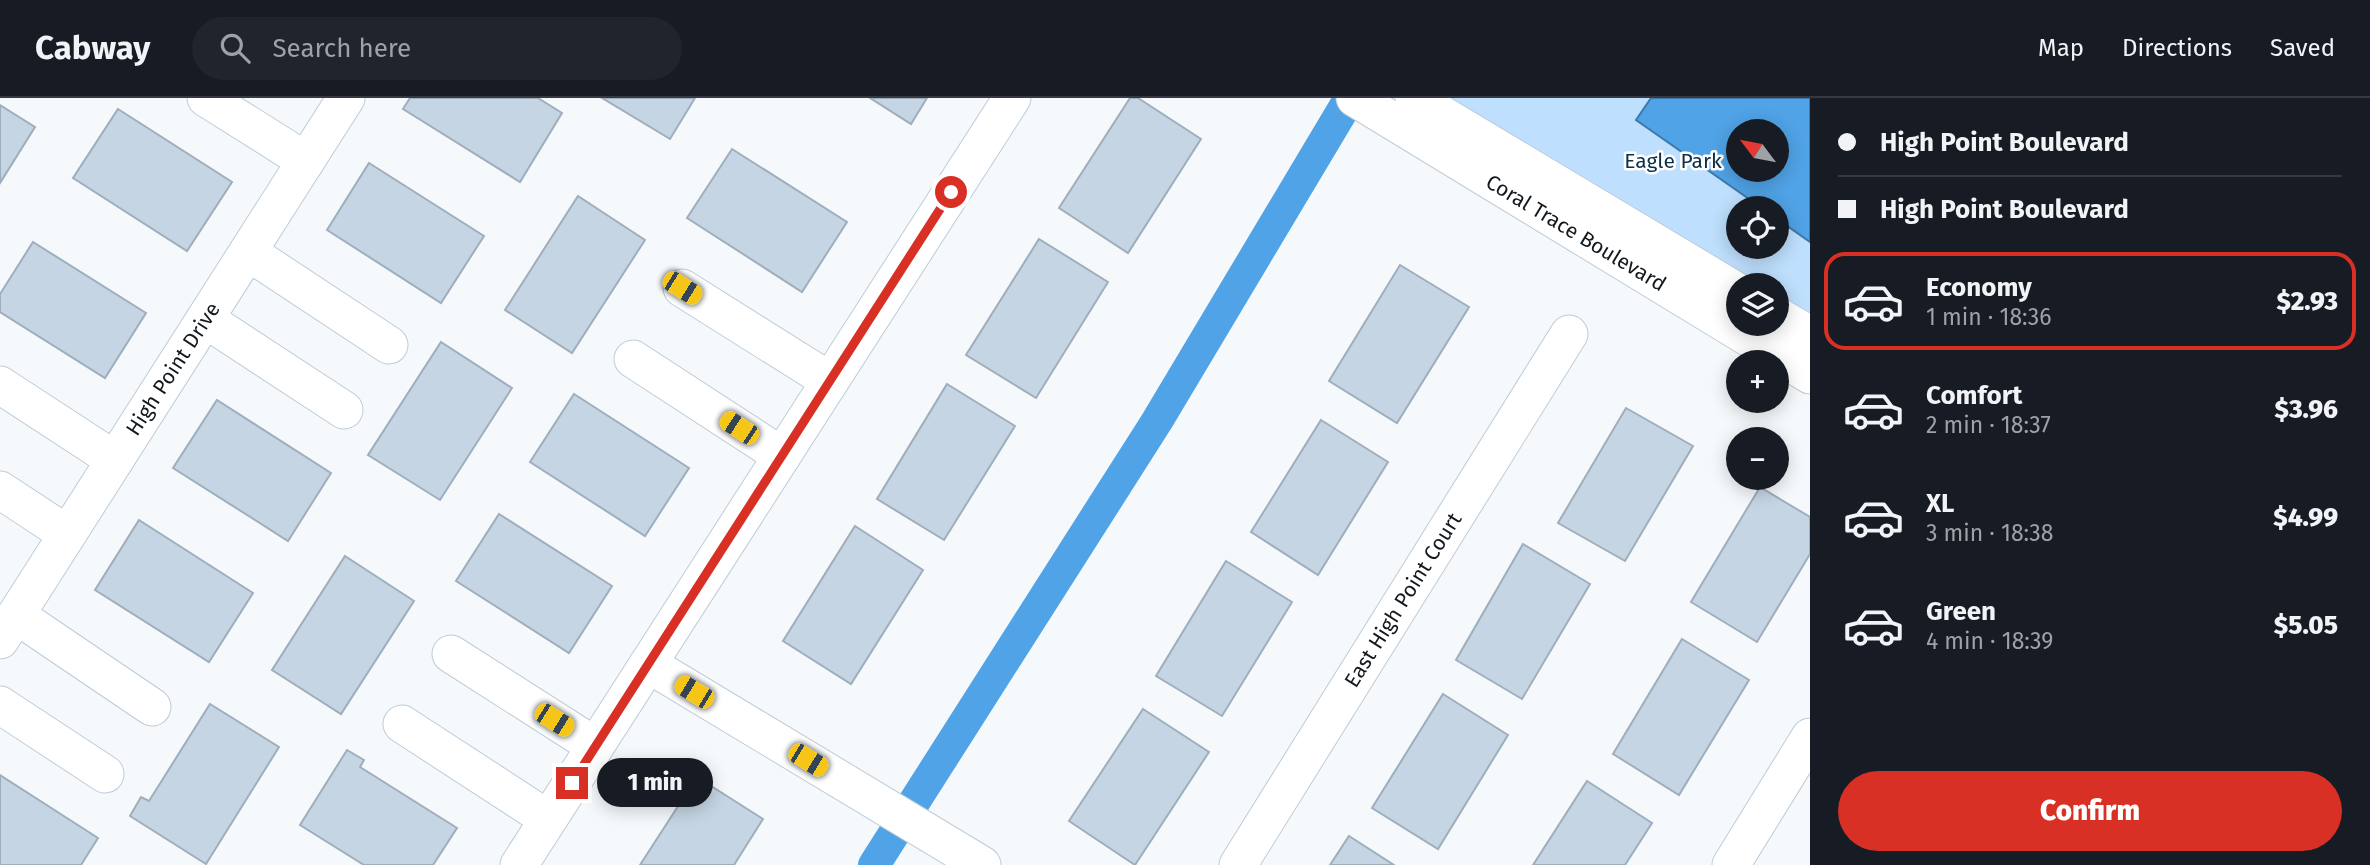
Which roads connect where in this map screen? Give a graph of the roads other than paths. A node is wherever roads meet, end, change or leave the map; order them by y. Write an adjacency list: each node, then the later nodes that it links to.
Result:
1 (206, 98): 7 (street)
2 (346, 98): 7 (street, High Point Drive)
3 (1012, 98): 17 (street)
4 (1355, 98): 6 (street, Coral Trace Boulevard)
5 (1414, 98): 6 (street, Coral Trace Boulevard)
6 (1448, 136): 9 (street, Coral Trace Boulevard); 16 (street, Coral Trace Boulevard)
7 (306, 161): 8 (street, High Point Drive)
8 (248, 253): 11 (street, High Point Drive); 14 (street)
9 (1726, 286)
10 (682, 288): 17 (street)
11 (205, 319): 19 (street); 21 (street, High Point Drive)
12 (1569, 334): 36 (street, East High Point Court)
13 (1789, 334): 16 (street, Coral Trace Boulevard)
14 (389, 345)
15 (633, 359): 20 (street)
16 (1806, 359)
17 (830, 381): 20 (street)
18 (0, 385): 21 (street)
19 (344, 410)
20 (782, 456): 26 (street)
21 (115, 460): 23 (street, High Point Drive)
22 (0, 490): 23 (street)
23 (68, 534): 24 (street, High Point Drive)
24 (8, 628): 28 (street)
25 (451, 654): 31 (street)
26 (648, 664): 31 (street); 35 (street)
27 (0, 705): 32 (street)
28 (152, 706)
29 (402, 724): 33 (street)
30 (1810, 737): 37 (street)
31 (595, 746): 33 (street)
32 (105, 774)
33 (548, 819): 34 (street)
34 (519, 865)
35 (982, 865)
36 (1238, 865)
37 (1731, 865)

